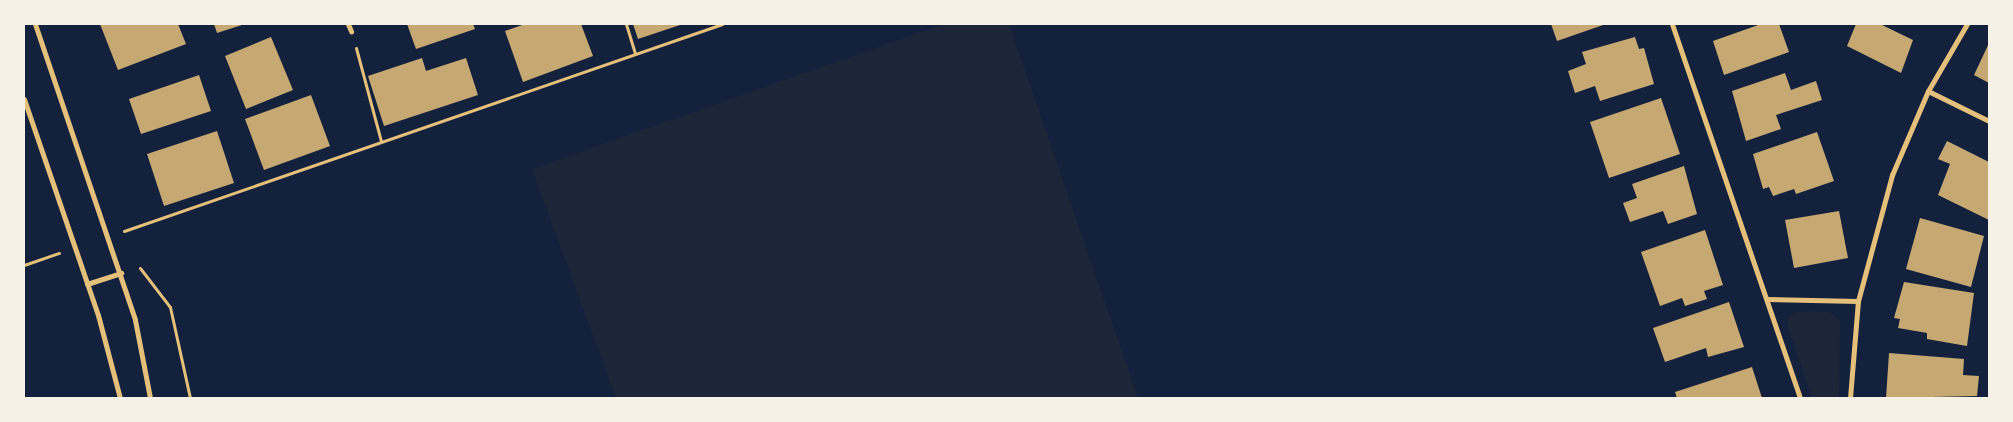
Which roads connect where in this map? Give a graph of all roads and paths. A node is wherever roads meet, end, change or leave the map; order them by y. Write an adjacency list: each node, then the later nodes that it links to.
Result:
1 (35, 24): 17 (street)
2 (348, 24): 7 (street)
3 (626, 24): 8 (path)
4 (722, 24): 8 (path)
5 (1672, 24): 19 (street)
6 (1967, 24): 9 (street)
7 (351, 31): 12 (path)
8 (635, 54): 12 (path)
9 (1928, 90): 11 (street); 20 (street)
10 (24, 99): 18 (street)
11 (1989, 121)
12 (381, 141): 13 (path)
13 (126, 237)
14 (58, 253): 16 (path)
15 (137, 261): 23 (path)
16 (24, 264)
17 (121, 273): 18 (street); 22 (street)
18 (87, 284): 21 (street)
19 (1767, 299): 20 (street); 24 (street)
20 (1858, 301): 25 (street)
21 (120, 398)
22 (150, 398)
23 (190, 398)
24 (1800, 398)
25 (1850, 398)

